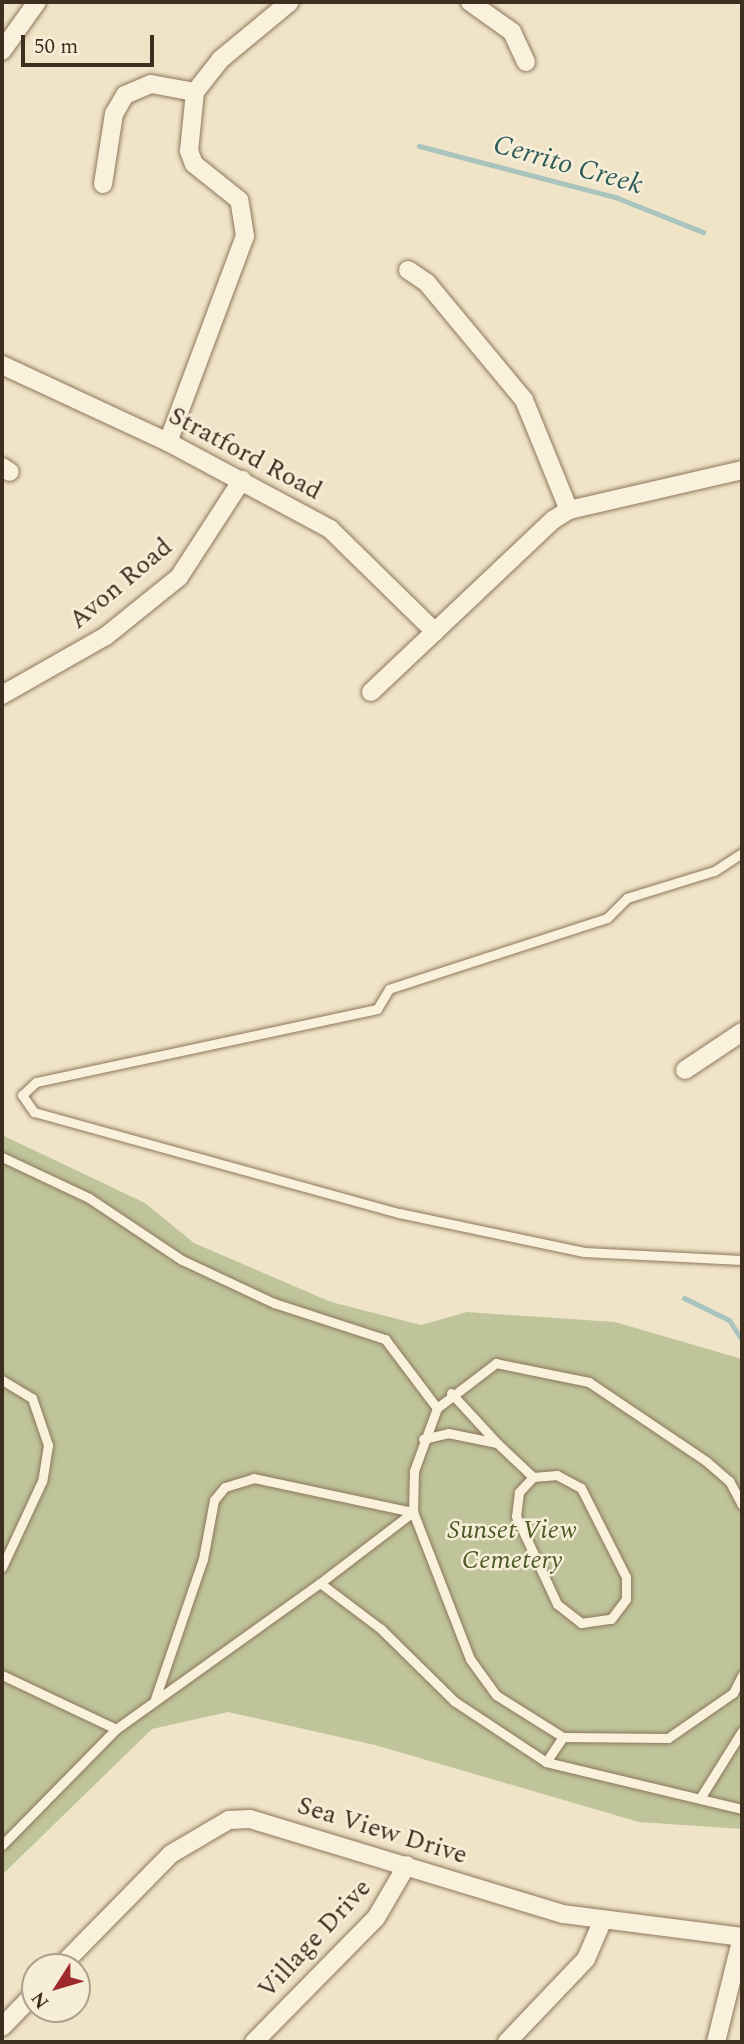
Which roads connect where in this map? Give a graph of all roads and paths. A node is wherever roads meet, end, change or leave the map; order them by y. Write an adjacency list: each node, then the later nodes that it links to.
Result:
1 (37, 2): 4 (street)
2 (290, 2): 6 (street)
3 (470, 2): 5 (street)
4 (2, 51)
5 (526, 62)
6 (195, 92): 7 (street); 10 (street)
7 (103, 184)
8 (408, 270): 13 (street)
9 (2, 365): 10 (street, Stratford Road)
10 (168, 442): 12 (street, Stratford Road)
11 (742, 470): 13 (street)
12 (242, 480): 14 (street, Stratford Road); 16 (street, Avon Road)
13 (569, 510): 14 (street)
14 (435, 632): 15 (street)
15 (371, 692)
16 (2, 695)
17 (742, 853): 21 (lane)
18 (742, 1031): 19 (street)
19 (685, 1070)
20 (2, 1157): 24 (lane)
21 (742, 1260)
22 (2, 1380): 30 (lane)
23 (451, 1392): 24 (lane); 26 (lane); 28 (lane)
24 (437, 1408): 25 (lane)
25 (423, 1439): 26 (lane); 29 (lane)
26 (497, 1443): 27 (lane)
27 (533, 1478): 27 (lane)
28 (742, 1505)
29 (413, 1512): 31 (lane); 34 (lane); 37 (lane)
30 (2, 1567)
31 (320, 1583): 34 (lane); 38 (lane)
32 (2, 1675): 35 (lane)
33 (742, 1675): 37 (lane)
34 (155, 1699): 35 (lane)
35 (116, 1729): 41 (lane)
36 (742, 1731): 39 (lane)
37 (563, 1737): 38 (lane)
38 (546, 1762): 39 (lane)
39 (702, 1795): 40 (lane)
40 (742, 1809)
41 (2, 1845)
42 (407, 1865): 43 (street, Sea View Drive); 45 (street, Sea View Drive); 48 (street, Village Drive)
43 (602, 1922): 44 (street, Sea View Drive); 49 (street)
44 (742, 1937): 50 (street)
45 (75, 1953)
46 (21, 2007): 47 (street)
47 (2, 2027)
48 (254, 2042)
49 (507, 2042)
50 (716, 2042)

